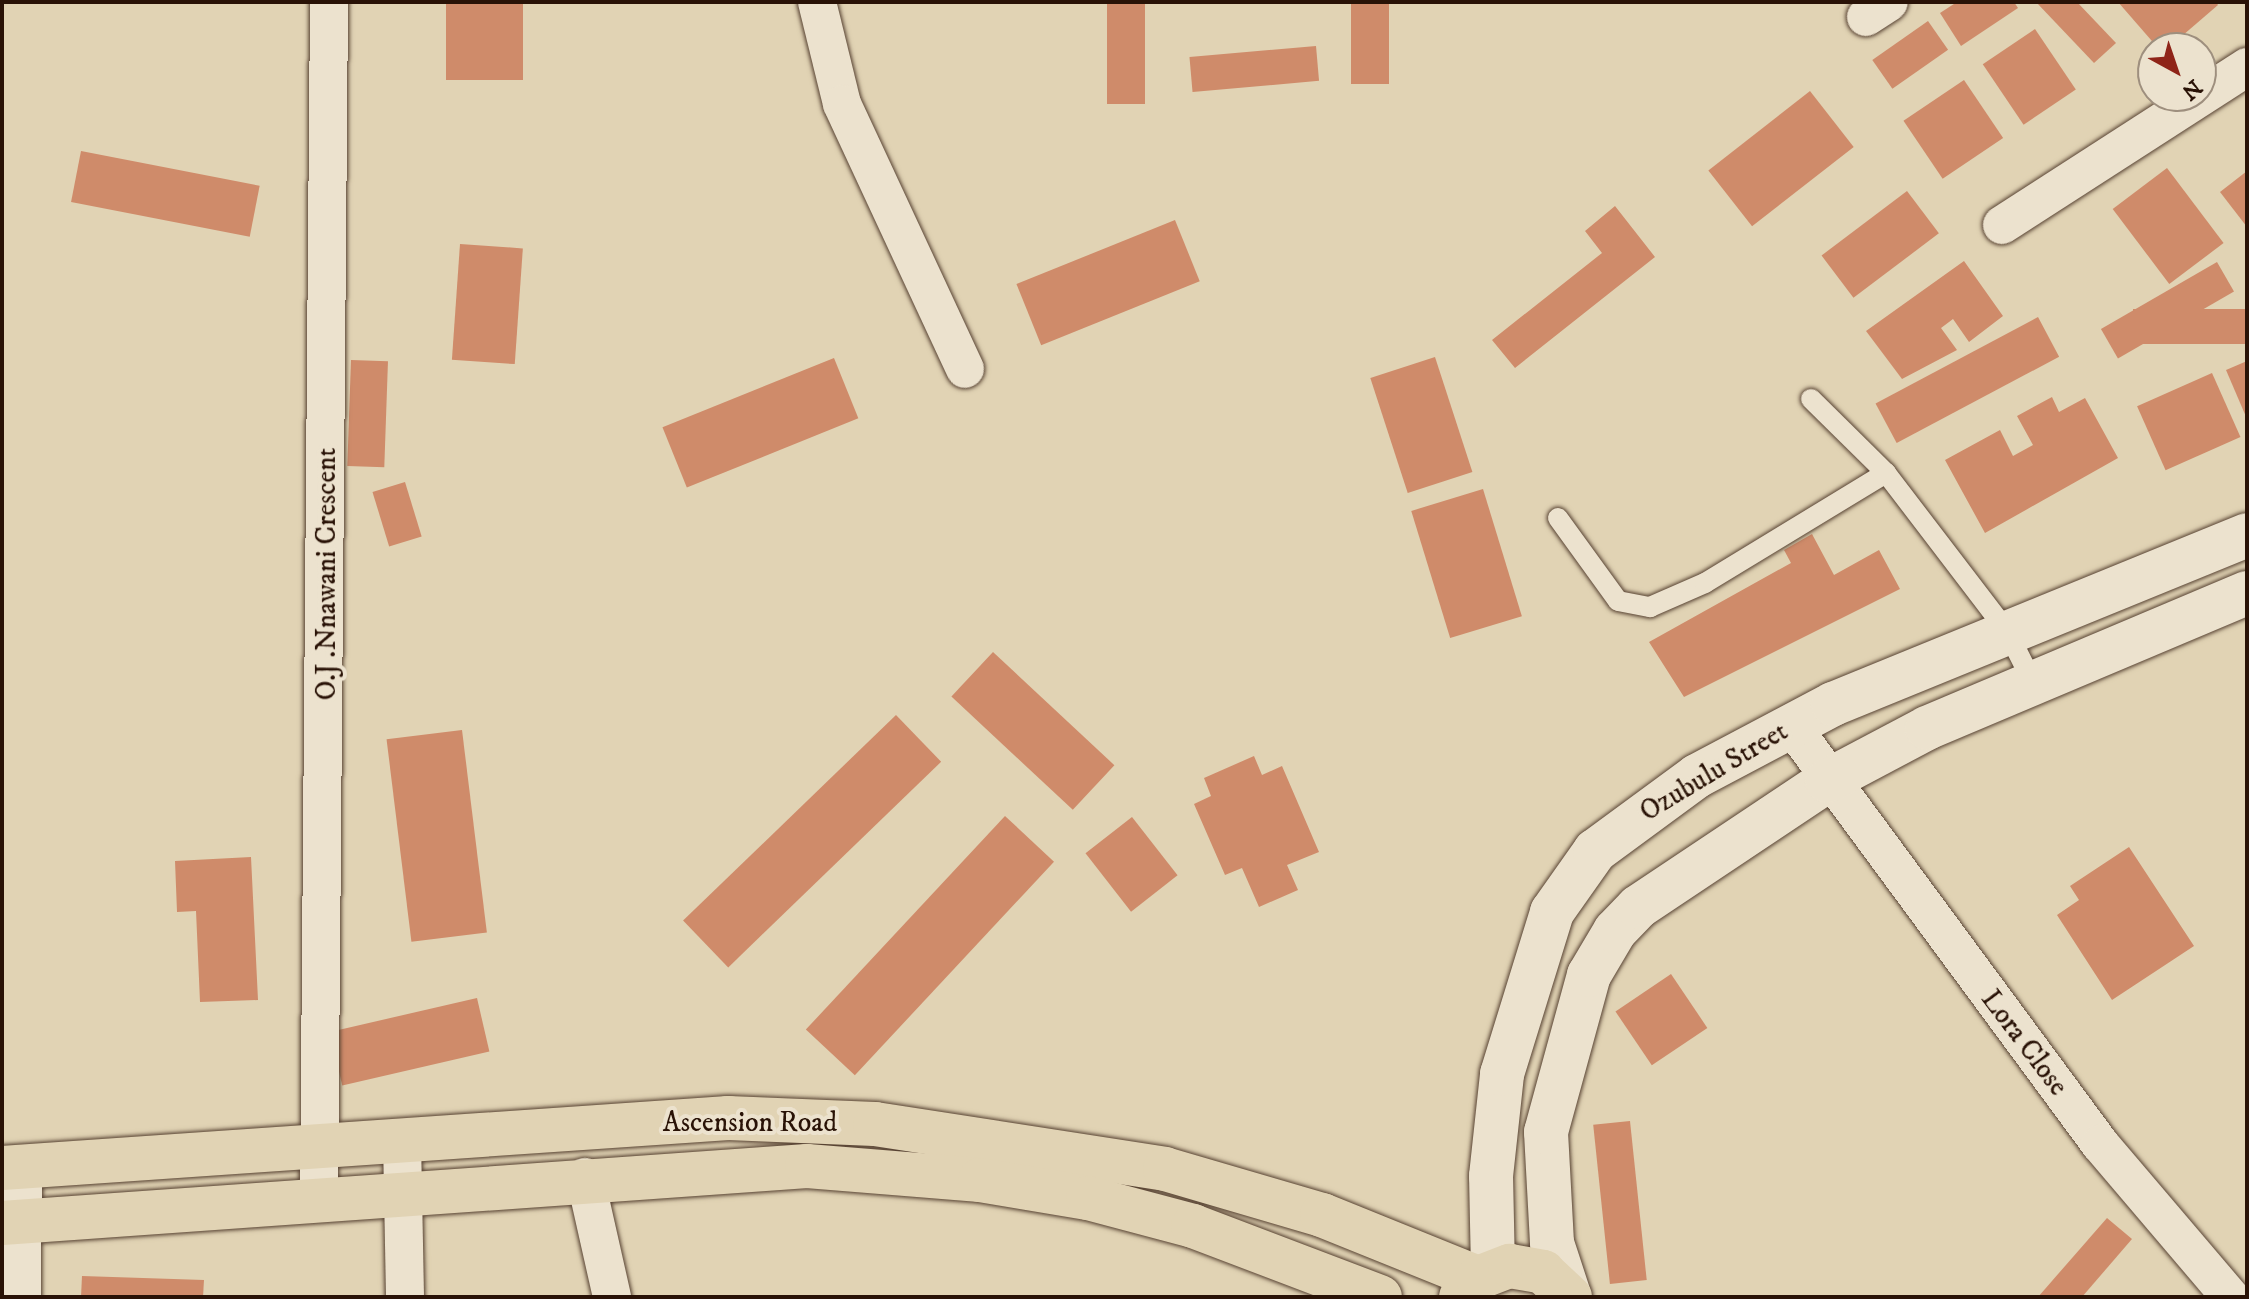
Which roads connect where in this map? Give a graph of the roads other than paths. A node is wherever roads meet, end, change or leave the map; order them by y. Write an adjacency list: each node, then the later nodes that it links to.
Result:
1 (329, 2): 16 (street, O.J .Nnawani Crescent)
2 (817, 2): 5 (street)
3 (2247, 67): 4 (street)
4 (2002, 225)
5 (965, 369)
6 (1811, 399): 7 (lane)
7 (1886, 473): 8 (lane); 11 (lane)
8 (1558, 518)
9 (2247, 535): 11 (main road, Ozubulu Street)
10 (2247, 593): 12 (main road)
11 (2007, 631): 12 (lane); 13 (main road, Ozubulu Street)
12 (2032, 681): 14 (main road)
13 (1791, 725): 14 (street, Lora Close); 22 (main road, Ozubulu Street)
14 (1827, 781): 23 (main road); 28 (street, Lora Close)
15 (402, 1140): 16 (main road, Ascension Road); 19 (street); 22 (main road, Ascension Road)
16 (319, 1146): 17 (main road, Ascension Road); 20 (street, O.J .Nnawani Crescent)
17 (13, 1168): 21 (street)
18 (585, 1177): 19 (main road, Ascension Road); 26 (street); 27 (main road, Ascension Road)
19 (404, 1190): 20 (main road, Ascension Road); 25 (street)
20 (319, 1197): 21 (main road, Ascension Road)
21 (12, 1223): 24 (street)
22 (1477, 1282): 23 (main road)
23 (1569, 1296)
24 (22, 1297)
25 (405, 1297)
26 (612, 1297)
27 (1380, 1297)
28 (2230, 1297)

